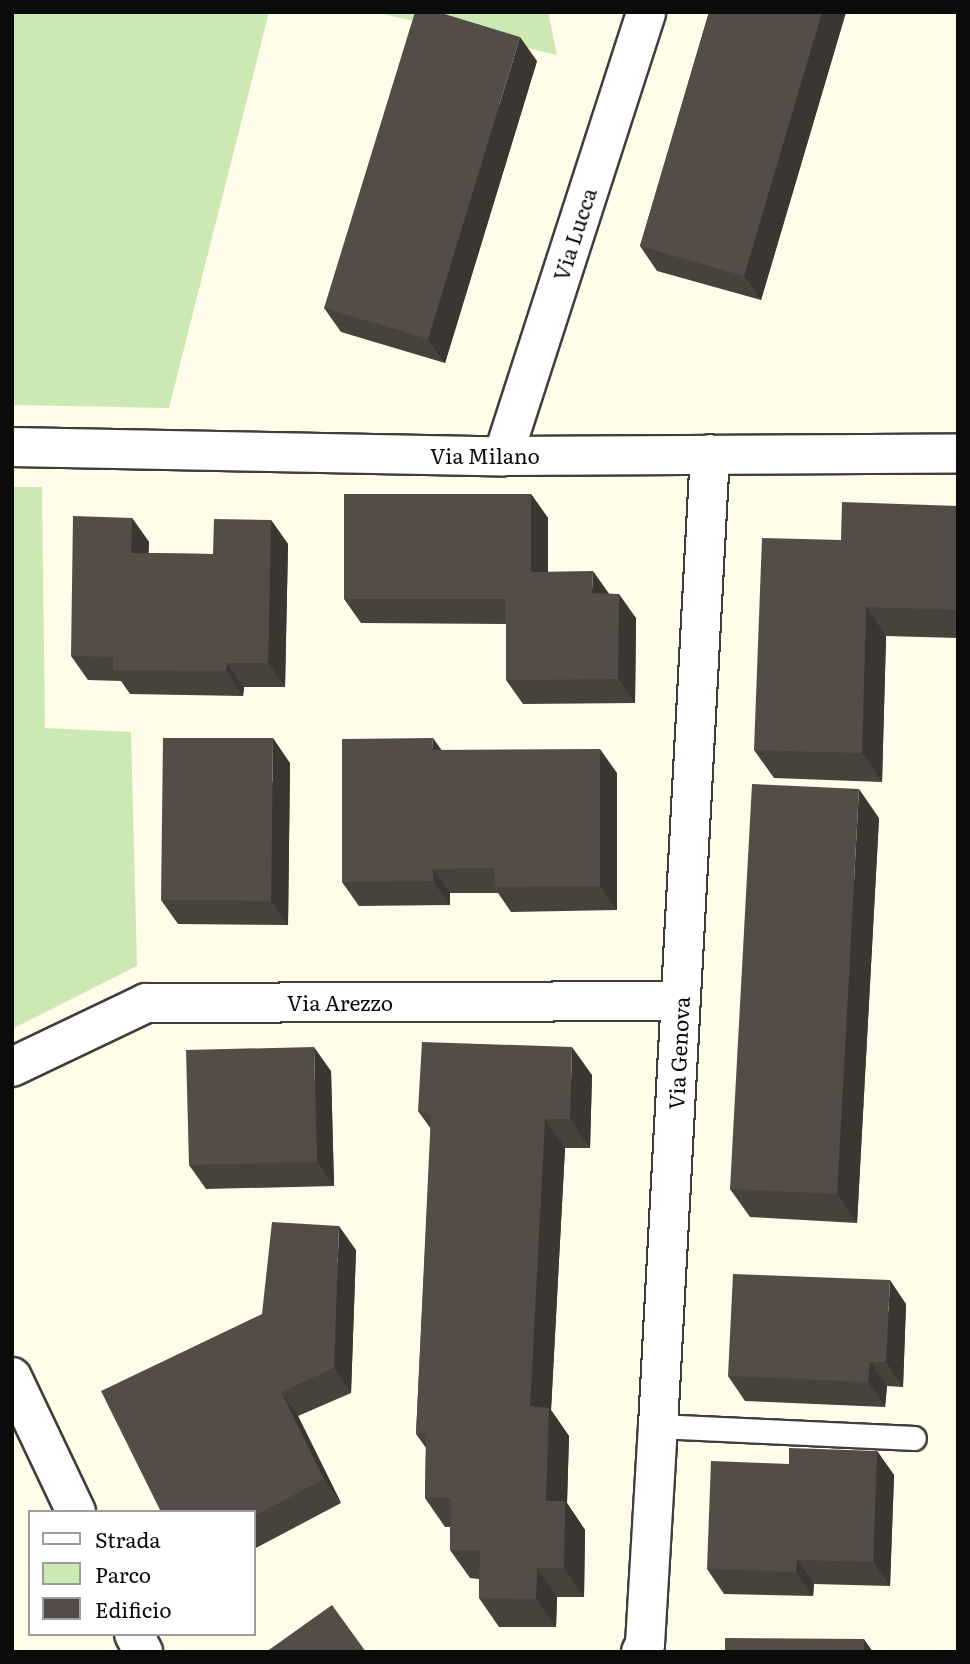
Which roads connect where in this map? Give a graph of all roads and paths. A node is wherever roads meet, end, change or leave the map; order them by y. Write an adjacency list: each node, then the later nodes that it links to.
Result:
1 (646, 12): 5 (street, Via Lucca)
2 (12, 447): 5 (street, Via Milano)
3 (710, 454): 4 (street, Via Milano); 5 (street, Via Milano); 6 (street, Via Genova)
4 (958, 454)
5 (503, 456)
6 (681, 1001): 7 (street, Via Arezzo); 9 (street, Via Genova)
7 (12, 1067)
8 (12, 1377): 11 (street)
9 (657, 1426): 10 (lane); 14 (street, Via Genova)
10 (914, 1438)
11 (75, 1510)
12 (135, 1636): 13 (street)
13 (143, 1652)
14 (641, 1652)

